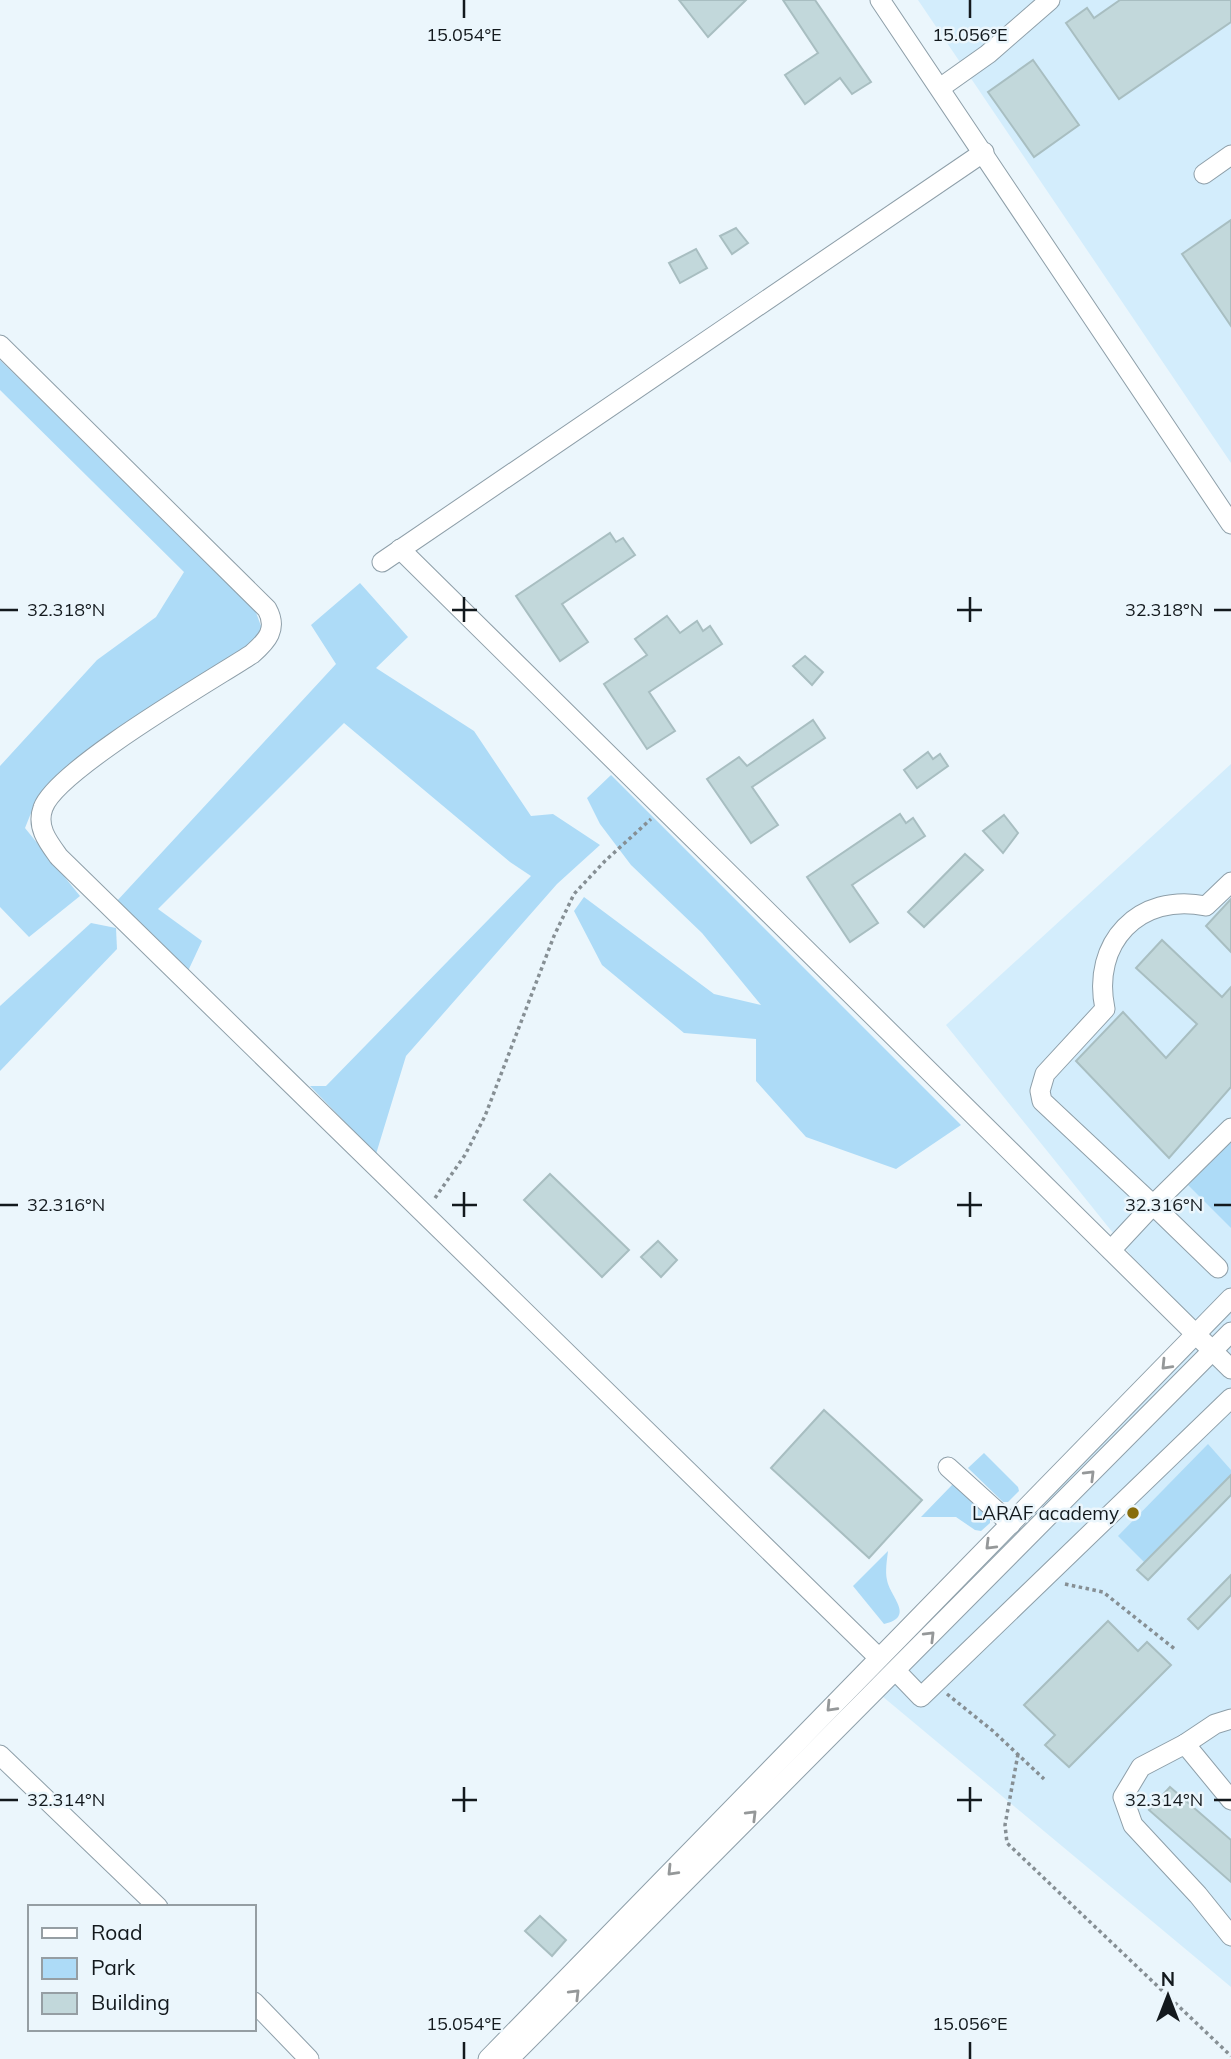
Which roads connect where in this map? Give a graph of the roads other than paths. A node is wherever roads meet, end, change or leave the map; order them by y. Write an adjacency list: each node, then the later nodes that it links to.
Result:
1 (880, 0): 3 (street)
2 (1051, 0): 3 (street)
3 (940, 88): 4 (street)
4 (984, 152): 8 (street); 9 (street)
5 (1231, 155): 6 (street)
6 (1204, 174)
7 (0, 345): 24 (street)
8 (1231, 523)
9 (400, 549): 10 (street); 14 (street)
10 (382, 562)
11 (1231, 882): 13 (street)
12 (1231, 1128): 13 (street)
13 (1153, 1205): 14 (street); 15 (street)
14 (1111, 1250): 18 (street)
15 (1218, 1268)
16 (1231, 1298): 18 (street)
17 (1231, 1332): 19 (street)
18 (1195, 1335): 19 (street); 23 (street, one-way to 23)
19 (1212, 1351): 20 (street); 25 (street, one-way to 19)
20 (1231, 1368)
21 (1231, 1398): 25 (street)
22 (948, 1467): 23 (street)
23 (1011, 1524): 24 (street, one-way to 24)
24 (879, 1658): 34 (street, one-way to 34)
25 (895, 1671): 35 (street, one-way to 25)
26 (1231, 1720): 27 (street)
27 (1185, 1744): 29 (street); 31 (street)
28 (0, 1755): 30 (street)
29 (1231, 1800)
30 (156, 1905)
31 (1231, 1936)
32 (256, 2004): 33 (street)
33 (309, 2059)
34 (488, 2059)
35 (509, 2059)

